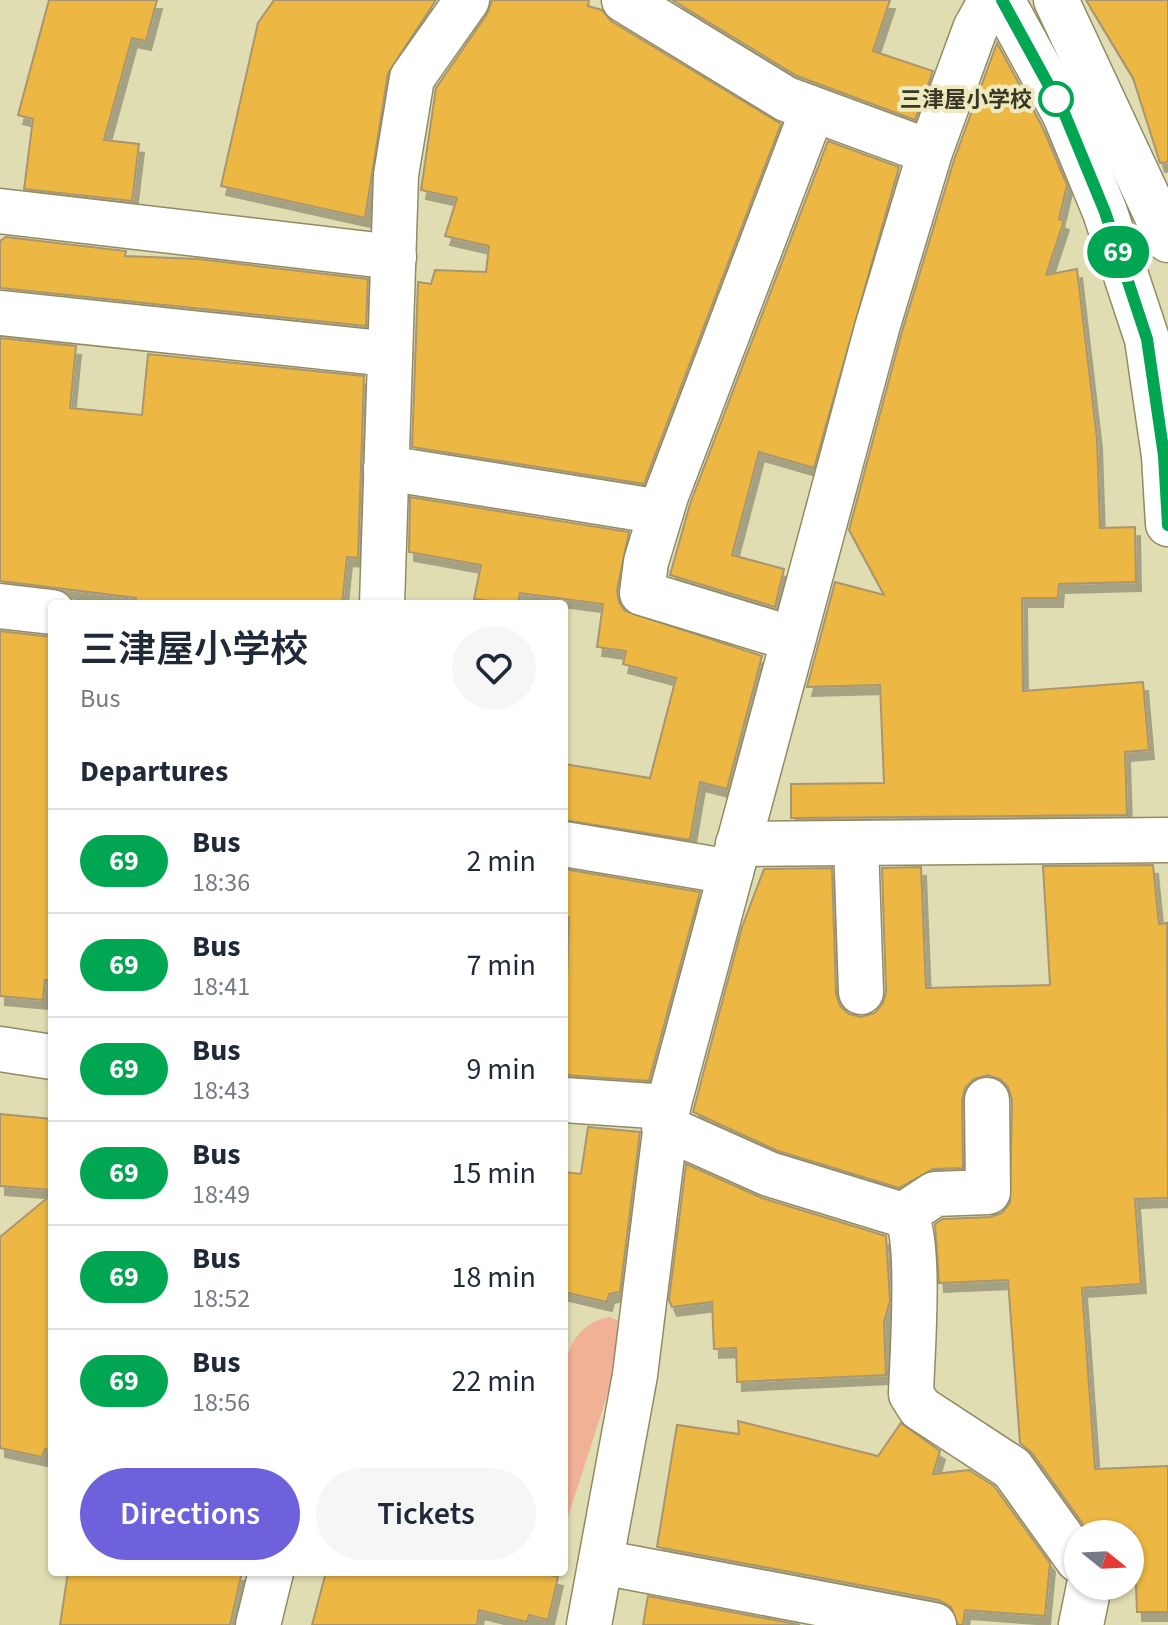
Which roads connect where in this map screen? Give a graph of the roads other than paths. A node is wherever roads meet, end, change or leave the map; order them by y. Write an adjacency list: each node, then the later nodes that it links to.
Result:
1 (467, 0): 11 (street)
2 (624, 0): 6 (street)
3 (991, 0): 7 (street)
4 (1002, 0): 9 (street)
5 (1056, 0): 10 (street)
6 (813, 109): 7 (street); 15 (street)
7 (930, 152): 20 (street)
8 (0, 211): 11 (street)
9 (1105, 212): 10 (street); 16 (street)
10 (1167, 234)
11 (394, 257): 13 (street)
12 (0, 313): 13 (street)
13 (390, 354): 14 (street)
14 (386, 468): 15 (street); 17 (street)
15 (661, 512): 20 (street)
16 (1168, 524)
17 (382, 600)
18 (0, 606): 19 (street)
19 (48, 612)
20 (793, 639): 24 (street)
21 (1168, 840): 22 (street)
22 (856, 843): 24 (street); 25 (street)
23 (568, 844): 24 (street)
24 (734, 858): 30 (street)
25 (861, 992)
26 (0, 1049): 27 (street)
27 (48, 1056)
28 (987, 1100): 31 (street)
29 (568, 1101): 30 (street)
30 (666, 1117): 31 (street); 33 (street)
31 (903, 1215): 32 (street)
32 (1064, 1540)
33 (601, 1562): 37 (street); 38 (street)
34 (270, 1576): 36 (street)
35 (1086, 1600): 39 (street)
36 (258, 1625)
37 (589, 1625)
38 (934, 1625)
39 (1081, 1625)

